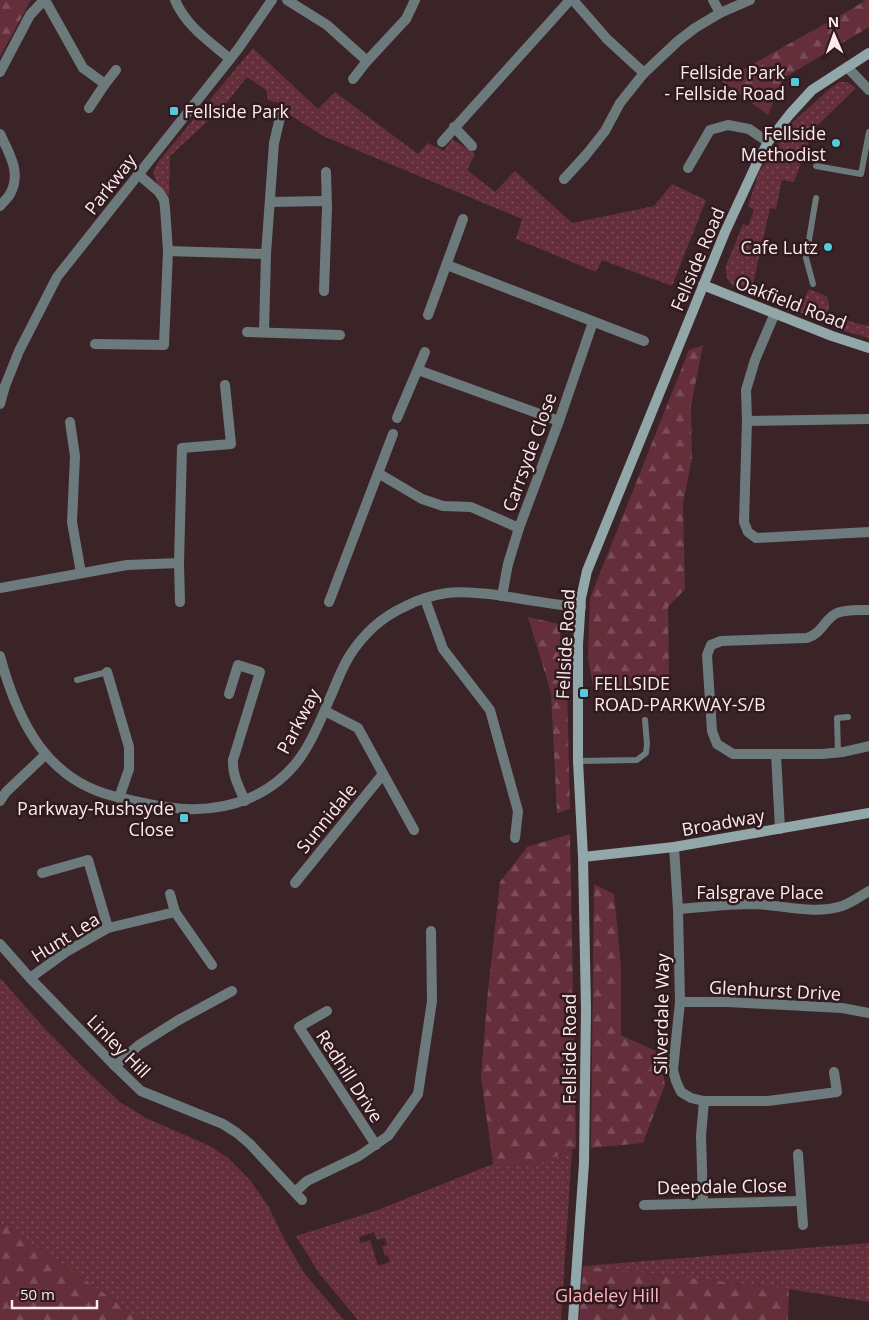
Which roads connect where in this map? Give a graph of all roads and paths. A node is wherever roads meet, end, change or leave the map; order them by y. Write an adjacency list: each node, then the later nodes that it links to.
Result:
1 (44, 0): 15 (street); 18 (street)
2 (175, 0): 11 (street)
3 (272, 0): 11 (street, Parkway)
4 (287, 0): 12 (street)
5 (415, 0): 12 (street)
6 (572, 0): 16 (street); 22 (street)
7 (713, 0): 9 (street)
8 (750, 0): 9 (street)
9 (720, 13): 16 (street)
10 (869, 53): 13 (street, Fellside Road)
11 (230, 59): 31 (street, Parkway)
12 (367, 61): 17 (street)
13 (847, 67): 19 (street); 26 (street, Fellside Road)
14 (116, 70): 18 (street)
15 (0, 72)
16 (644, 73): 32 (street)
17 (353, 79)
18 (105, 84): 20 (street)
19 (869, 90)
20 (90, 108)
21 (282, 109): 35 (street)
22 (454, 127): 25 (street); 27 (street)
23 (869, 132): 28 (lane)
24 (0, 134): 36 (street)
25 (442, 142)
26 (768, 142): 29 (street); 42 (street, Fellside Road)
27 (472, 146)
28 (816, 166)
29 (688, 168)
30 (326, 172): 34 (street)
31 (138, 174): 38 (street); 56 (street, Parkway)
32 (564, 179)
33 (816, 198): 41 (lane)
34 (326, 201): 35 (street); 43 (street)
35 (270, 202): 39 (street)
36 (0, 206)
37 (463, 219): 40 (street)
38 (168, 251): 39 (street); 51 (street)
39 (266, 254): 48 (street)
40 (447, 265): 45 (street); 46 (street)
41 (812, 284)
42 (703, 285): 44 (street, Oakfield Road); 73 (street, Fellside Road)
43 (324, 291)
44 (775, 313): 52 (street, Oakfield Road); 60 (street)
45 (428, 315)
46 (593, 322): 50 (street); 59 (street, Carrsyde Close)
47 (247, 332): 48 (street)
48 (264, 332): 49 (street)
49 (340, 335)
50 (644, 341)
51 (95, 344)
52 (869, 348)
53 (425, 352): 54 (street)
54 (418, 370): 57 (street); 59 (street)
55 (225, 386): 66 (street)
56 (0, 404)
57 (397, 418)
58 (869, 419): 60 (street)
59 (559, 421): 64 (street, Carrsyde Close)
60 (747, 421): 65 (street)
61 (70, 422): 67 (street)
62 (393, 434): 63 (street)
63 (378, 474): 64 (street); 72 (street)
64 (519, 528): 69 (street, Carrsyde Close)
65 (869, 532)
66 (179, 564): 67 (street); 71 (street)
67 (81, 573): 68 (street)
68 (0, 588)
69 (502, 596): 70 (street, Parkway); 73 (street, Parkway)
70 (425, 599): 79 (street, Parkway); 94 (street)
71 (180, 602)
72 (329, 602)
73 (580, 607): 86 (street, Fellside Road)
74 (869, 610): 84 (street)
75 (0, 656): 85 (street, Parkway)
76 (107, 672): 77 (lane); 88 (street)
77 (77, 680)
78 (229, 694): 90 (street)
79 (325, 711): 87 (street); 90 (street, Parkway)
80 (848, 717): 83 (lane)
81 (645, 720): 86 (lane)
82 (869, 746): 83 (street)
83 (838, 753): 84 (street)
84 (776, 754): 92 (street)
85 (45, 755): 88 (street, Parkway); 89 (street)
86 (578, 761): 96 (street, Fellside Road)
87 (382, 774): 93 (street); 98 (street, Sunnidale)
88 (119, 798): 90 (street, Parkway)
89 (0, 800)
90 (245, 801)
91 (869, 813): 92 (street, Broadway)
92 (780, 829): 95 (street, Broadway)
93 (414, 830)
94 (516, 838)
95 (674, 847): 96 (street, Broadway); 101 (street, Silverdale Way)
96 (583, 857): 123 (street, Fellside Road)
97 (42, 873): 103 (street)
98 (295, 883)
99 (869, 891): 101 (street, Falsgrave Place)
100 (170, 894): 102 (street)
101 (678, 909): 109 (street, Silverdale Way)
102 (175, 912): 103 (street, Hunt Lea); 106 (street)
103 (108, 928): 107 (street, Hunt Lea)
104 (431, 931): 115 (street)
105 (0, 944): 107 (street, Linley Hill)
106 (212, 965)
107 (30, 978): 112 (street, Linley Hill)
108 (232, 991): 112 (street)
109 (680, 1002): 111 (street, Glenhurst Drive); 114 (street, Silverdale Way)
110 (327, 1011): 115 (street, Redhill Drive)
111 (869, 1013)
112 (115, 1066): 117 (street, Linley Hill)
113 (834, 1072): 114 (street, Silverdale Way)
114 (704, 1101): 120 (street)
115 (376, 1145): 117 (street)
116 (798, 1154): 119 (street)
117 (295, 1192): 118 (street, Linley Hill)
118 (302, 1200)
119 (800, 1201): 120 (street, Deepdale Close); 122 (street)
120 (702, 1202): 121 (street, Deepdale Close)
121 (644, 1205)
122 (803, 1225)
123 (573, 1320)

